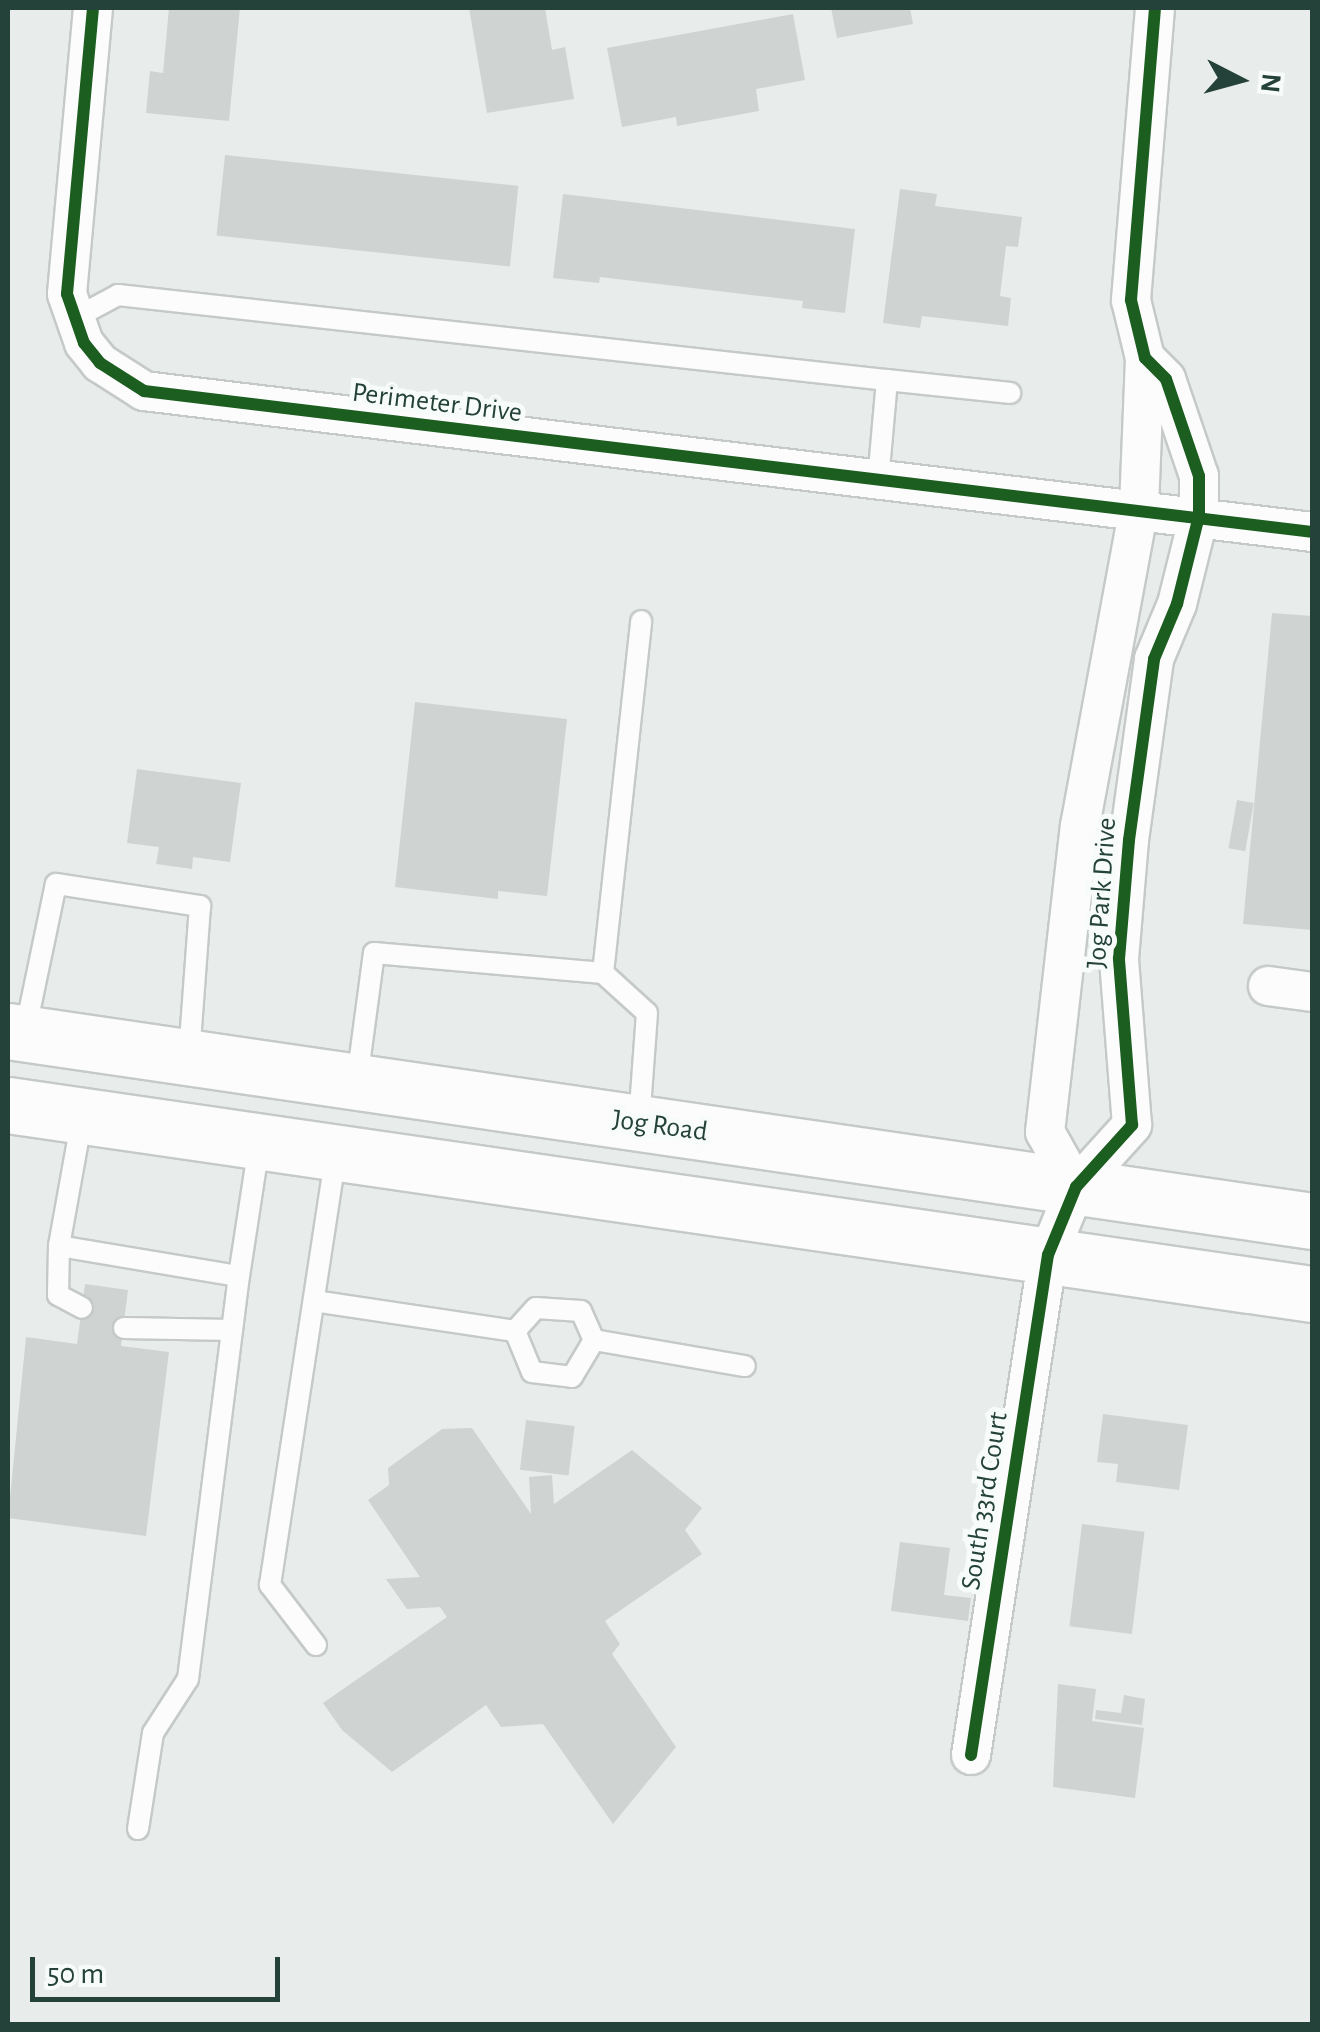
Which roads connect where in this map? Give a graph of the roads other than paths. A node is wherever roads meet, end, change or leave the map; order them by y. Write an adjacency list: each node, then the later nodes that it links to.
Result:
1 (93, 8): 3 (street, Perimeter Drive)
2 (1155, 8): 4 (street, Jog Park Drive)
3 (72, 319): 5 (lane); 7 (street, Perimeter Drive)
4 (1146, 358): 8 (street, Jog Park Drive); 9 (street, Jog Park Drive)
5 (887, 380): 6 (lane); 7 (lane)
6 (1010, 392)
7 (878, 481): 8 (street, Perimeter Drive)
8 (1139, 508): 9 (street); 23 (street, Jog Park Drive)
9 (1199, 516): 10 (street); 23 (street, Jog Park Drive)
10 (1312, 532)
11 (641, 621): 12 (lane)
12 (603, 972): 17 (lane); 20 (lane)
13 (1268, 986): 14 (street)
14 (1312, 992)
15 (16, 1032): 16 (main road, Jog Road); 16 (lane)
16 (188, 1057): 17 (main road, Jog Road)
17 (356, 1082): 20 (main road, Jog Road)
18 (8, 1105): 19 (main road)
19 (82, 1116): 21 (main road); 25 (lane)
20 (639, 1122): 23 (main road, Jog Road)
21 (259, 1141): 22 (main road); 27 (lane)
22 (336, 1152): 26 (main road); 29 (lane)
23 (1076, 1187): 24 (main road, Jog Road); 26 (street, Jog Park Drive)
24 (1312, 1221)
25 (59, 1246): 27 (lane); 30 (lane)
26 (1048, 1255): 28 (main road); 37 (street, South 33rd Court)
27 (239, 1276): 32 (lane)
28 (1312, 1294)
29 (314, 1301): 33 (lane); 36 (lane)
30 (82, 1308)
31 (124, 1328): 32 (lane)
32 (232, 1330): 38 (lane)
33 (515, 1331): 34 (lane); 34 (lane)
34 (594, 1340): 35 (lane)
35 (745, 1366)
36 (316, 1645)
37 (971, 1755)
38 (138, 1830)

